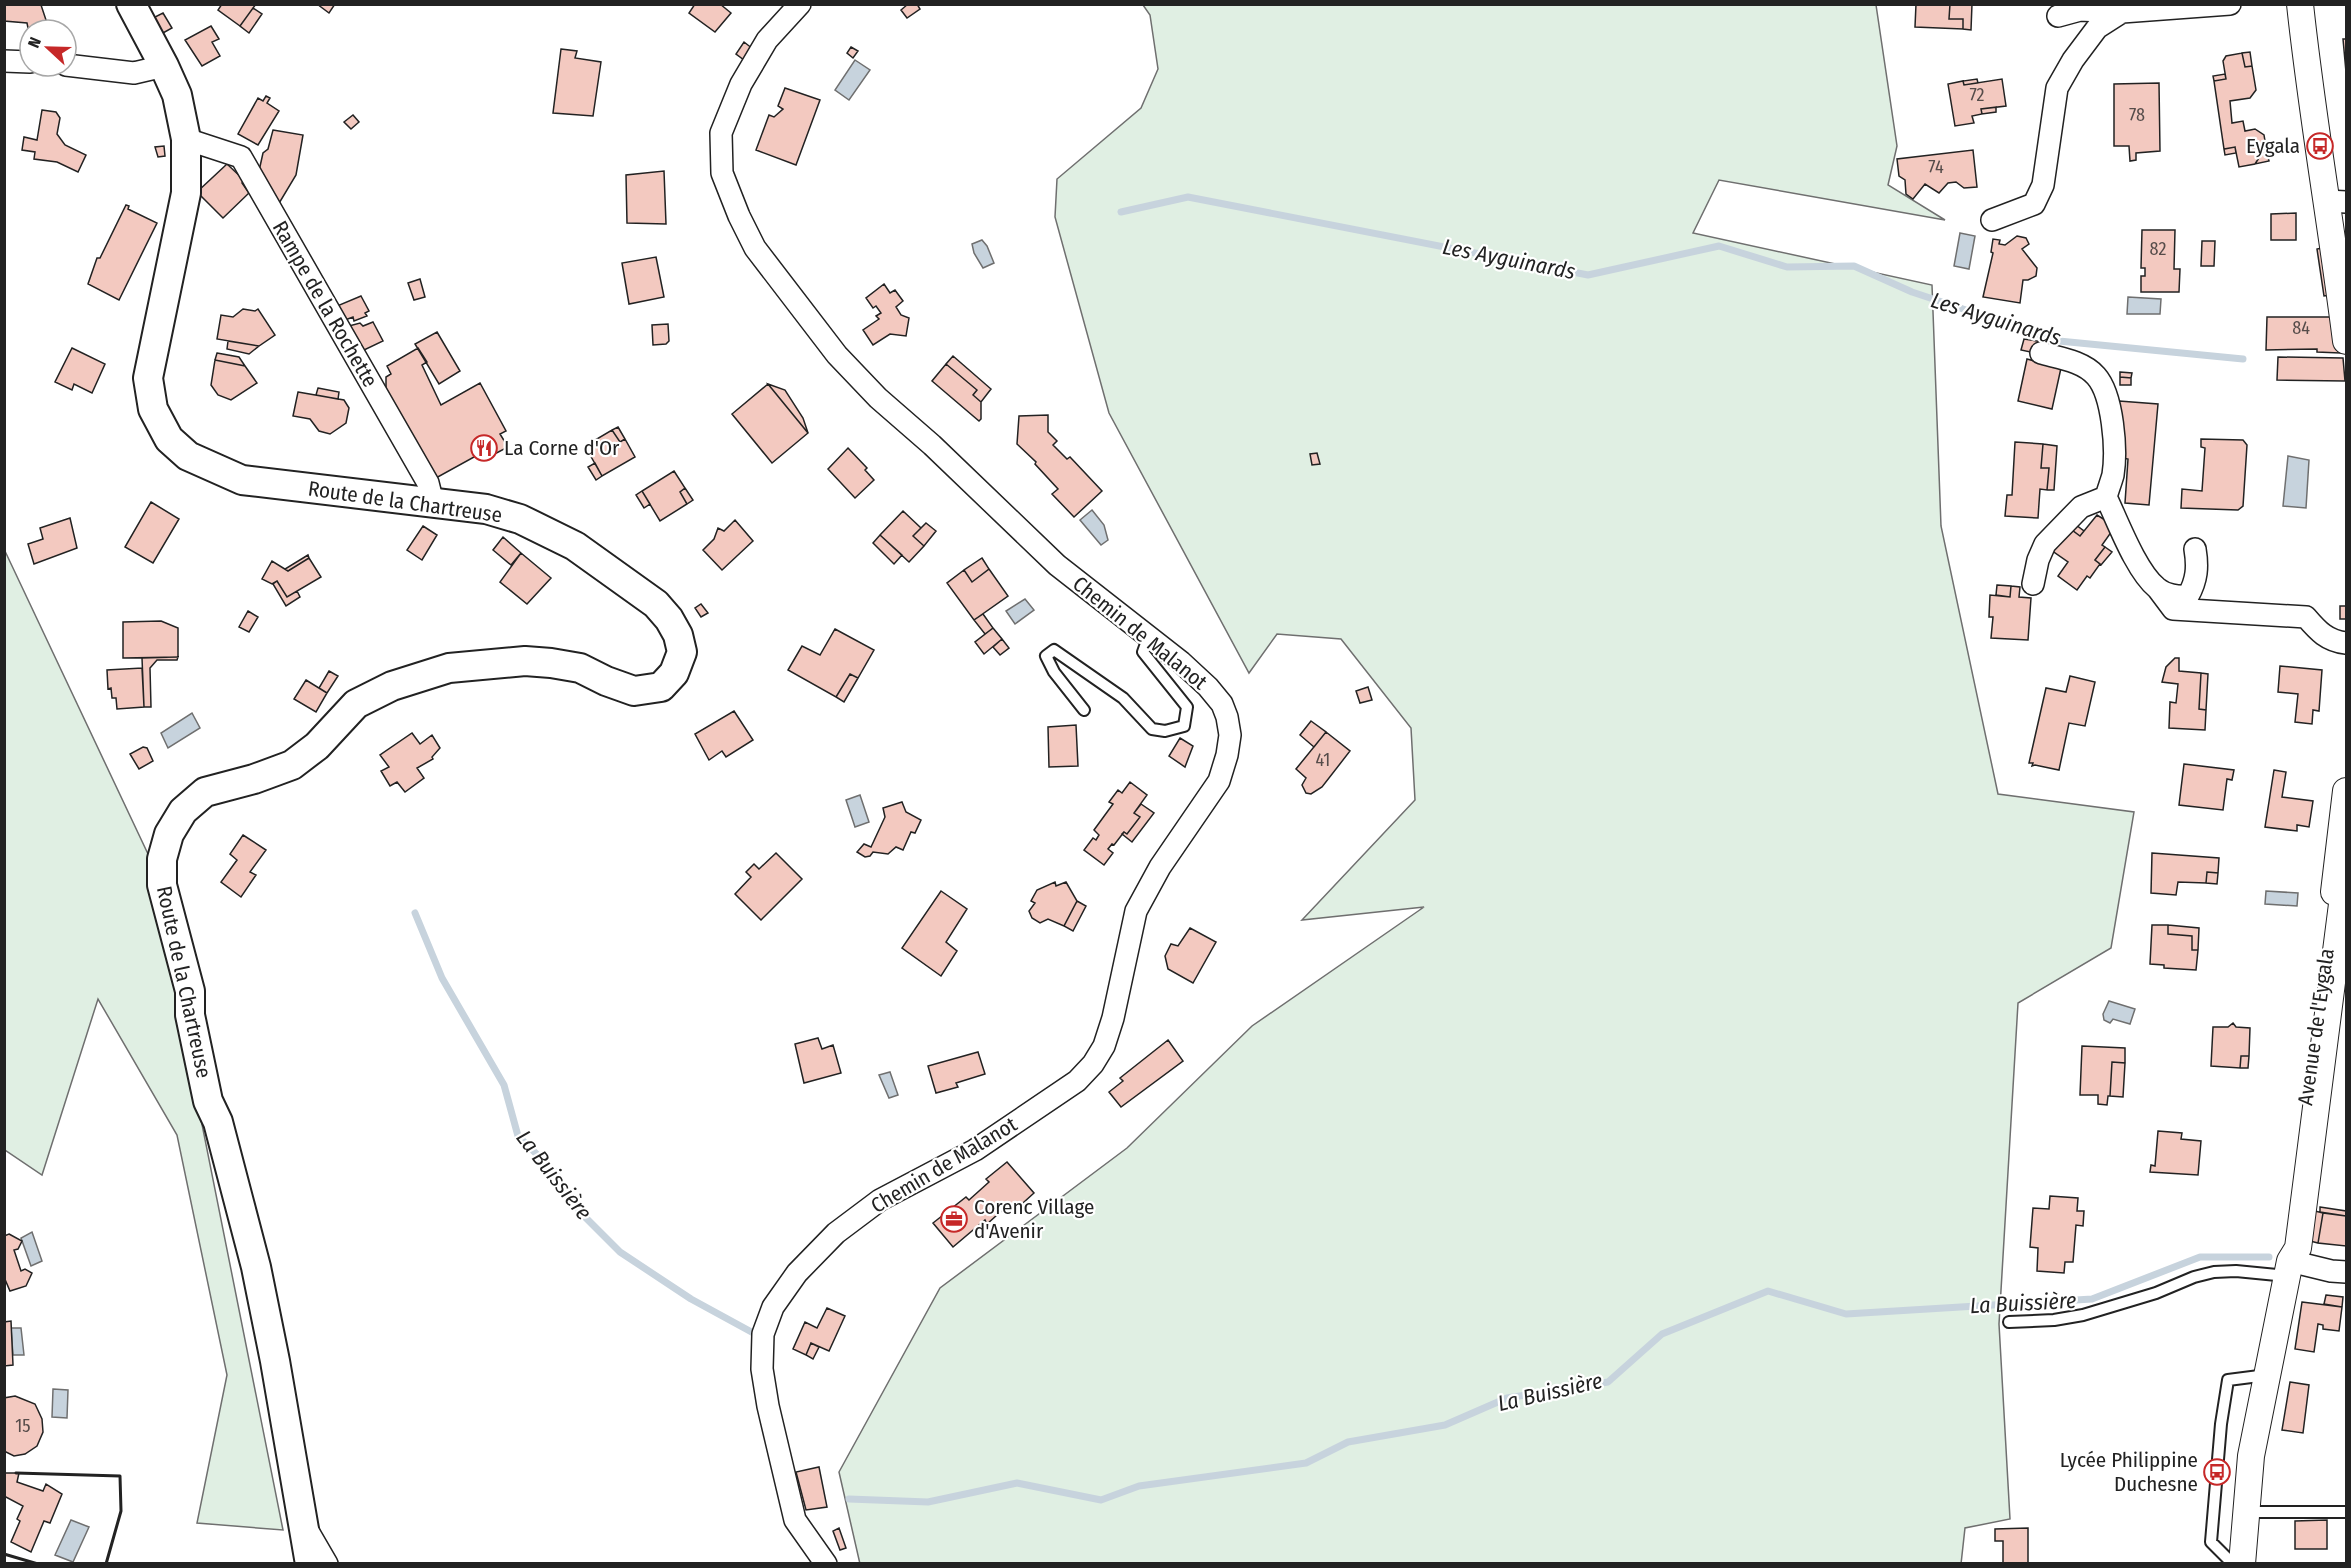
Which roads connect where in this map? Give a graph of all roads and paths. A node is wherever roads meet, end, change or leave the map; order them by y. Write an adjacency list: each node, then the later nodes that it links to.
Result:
1 (131, 4): 9 (main road, Route de la Chartreuse)
2 (800, 4): 21 (street, Chemin de Malanot)
3 (2230, 4): 6 (street)
4 (2300, 4): 11 (street)
5 (2314, 4): 11 (street)
6 (2122, 12): 7 (street); 12 (street)
7 (2058, 16)
8 (78, 66): 9 (street)
9 (164, 66): 10 (main road, Route de la Chartreuse)
10 (186, 139): 17 (street, Rampe de la Rochette); 17 (main road, Route de la Chartreuse)
11 (2339, 201): 13 (street); 14 (street)
12 (1992, 220)
13 (2346, 227)
14 (2346, 341)
15 (2041, 353): 16 (street)
16 (2106, 497): 19 (street); 20 (street)
17 (433, 503): 32 (main road, Route de la Chartreuse)
18 (2195, 549): 20 (street)
19 (2033, 584)
20 (2158, 589): 22 (street)
21 (1148, 638): 23 (lane); 35 (street, Chemin de Malanot)
22 (2346, 643)
23 (1084, 710)
24 (2346, 791): 26 (street, Avenue de l'Eygala)
25 (2346, 873): 26 (street, Avenue de l'Eygala)
26 (2288, 1268): 27 (street); 28 (lane); 29 (street, Avenue de l'Eygala)
27 (2346, 1272)
28 (2009, 1322)
29 (2268, 1375): 30 (street, Avenue de l'Eygala); 36 (lane)
30 (2246, 1512): 31 (lane); 37 (street, Avenue de l'Eygala)
31 (2346, 1512)
32 (305, 1527): 33 (main road, Route de la Chartreuse); 34 (street)
33 (310, 1563)
34 (327, 1563)
35 (826, 1563)
36 (2233, 1563)
37 (2242, 1563)

